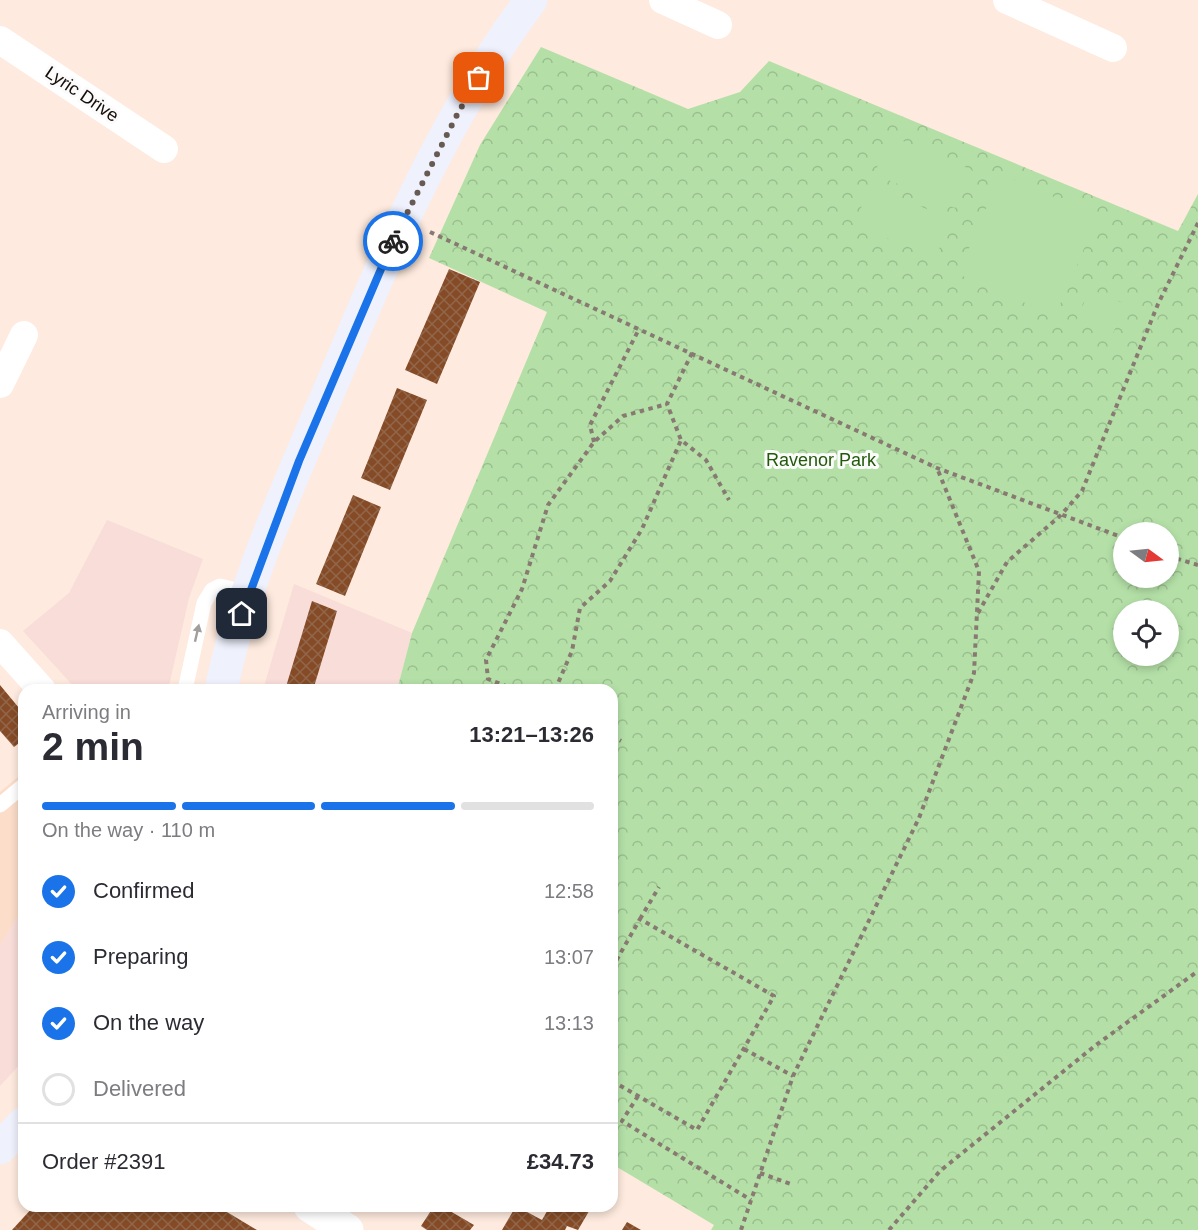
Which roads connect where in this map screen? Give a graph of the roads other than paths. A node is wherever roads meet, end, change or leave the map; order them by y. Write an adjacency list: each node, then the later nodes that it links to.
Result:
1 (531, 0): 10 (main road)
2 (663, 0): 4 (street)
3 (1008, 0): 6 (street)
4 (718, 25)
5 (0, 40): 7 (street, Lyric Drive)
6 (1113, 48)
7 (164, 149)
8 (24, 335): 9 (street)
9 (0, 384)
10 (248, 593): 13 (lane, one-way to 10); 14 (main road)
11 (0, 643): 12 (street)
12 (37, 684)
13 (186, 684)
14 (222, 684)
15 (18, 790): 16 (lane)
16 (0, 805)
17 (18, 1129): 18 (main road)
18 (0, 1148)
19 (322, 1212): 20 (street)
20 (348, 1230)

